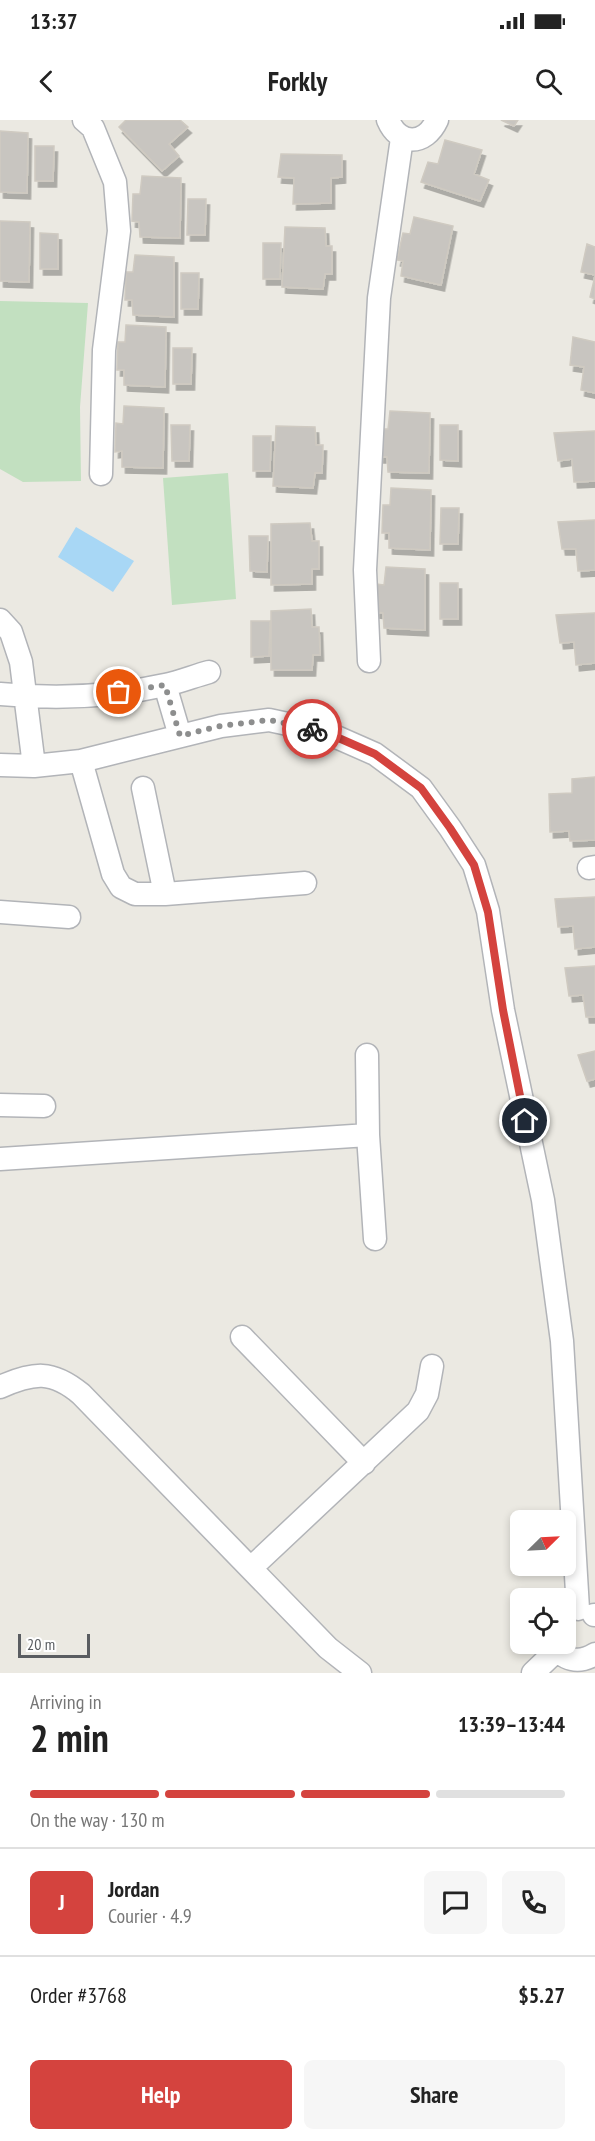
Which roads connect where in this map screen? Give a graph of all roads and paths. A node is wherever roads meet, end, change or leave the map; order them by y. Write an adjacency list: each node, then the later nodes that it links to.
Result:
1 (387, 120): 4 (street)
2 (437, 120): 4 (street)
3 (92, 123): 5 (street)
4 (402, 138): 7 (street)
5 (101, 474)
6 (0, 620): 11 (street)
7 (369, 661)
8 (209, 672): 9 (street)
9 (165, 685): 11 (street); 12 (street)
10 (0, 694): 11 (street)
11 (25, 696): 15 (street)
12 (180, 736): 13 (street); 32 (street)
13 (81, 761): 15 (street); 18 (street)
14 (0, 765): 15 (street)
15 (34, 766)
16 (143, 788): 18 (street)
17 (305, 883): 18 (street)
18 (165, 894)
19 (0, 912): 20 (street)
20 (69, 916)
21 (366, 1054): 24 (street)
22 (0, 1106): 23 (street)
23 (44, 1106)
24 (368, 1135): 25 (street); 26 (street)
25 (0, 1159)
26 (375, 1239)
27 (242, 1337): 30 (street)
28 (432, 1366): 30 (street)
29 (0, 1387): 31 (street)
30 (364, 1463): 31 (street)
31 (252, 1568): 36 (street)
32 (586, 1613)
33 (550, 1654): 37 (street)
34 (565, 1654): 35 (street)
35 (585, 1662)
36 (360, 1673)
37 (533, 1673)

